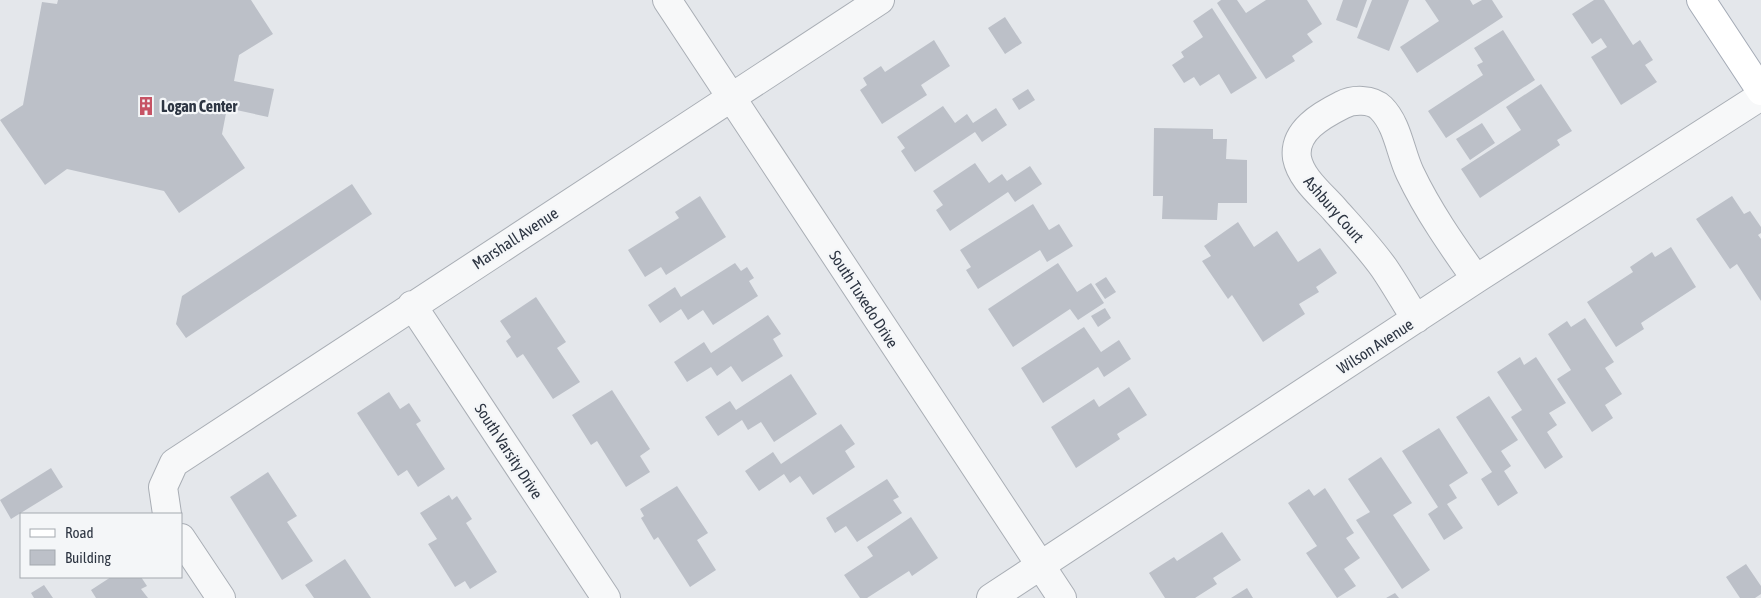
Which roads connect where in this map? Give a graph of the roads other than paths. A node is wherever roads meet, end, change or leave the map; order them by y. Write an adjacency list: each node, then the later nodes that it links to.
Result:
1 (666, 0): 6 (street, South Tuxedo Drive)
2 (880, 0): 6 (street, Marshall Avenue)
3 (1701, 0): 4 (main road)
4 (1761, 92)
5 (1761, 96): 7 (street, Wilson Avenue)
6 (731, 97): 8 (street, Marshall Avenue); 12 (street, South Tuxedo Drive)
7 (1476, 279): 9 (street, Wilson Avenue); 9 (street, Ashbury Court)
8 (412, 305): 10 (street, Marshall Avenue); 14 (street, South Varsity Drive)
9 (1416, 319): 12 (street, Wilson Avenue)
10 (167, 513)
11 (182, 540): 13 (street)
12 (1041, 566): 15 (street, Wilson Avenue); 16 (street, South Tuxedo Drive)
13 (221, 598)
14 (606, 598)
15 (991, 598)
16 (1062, 598)

